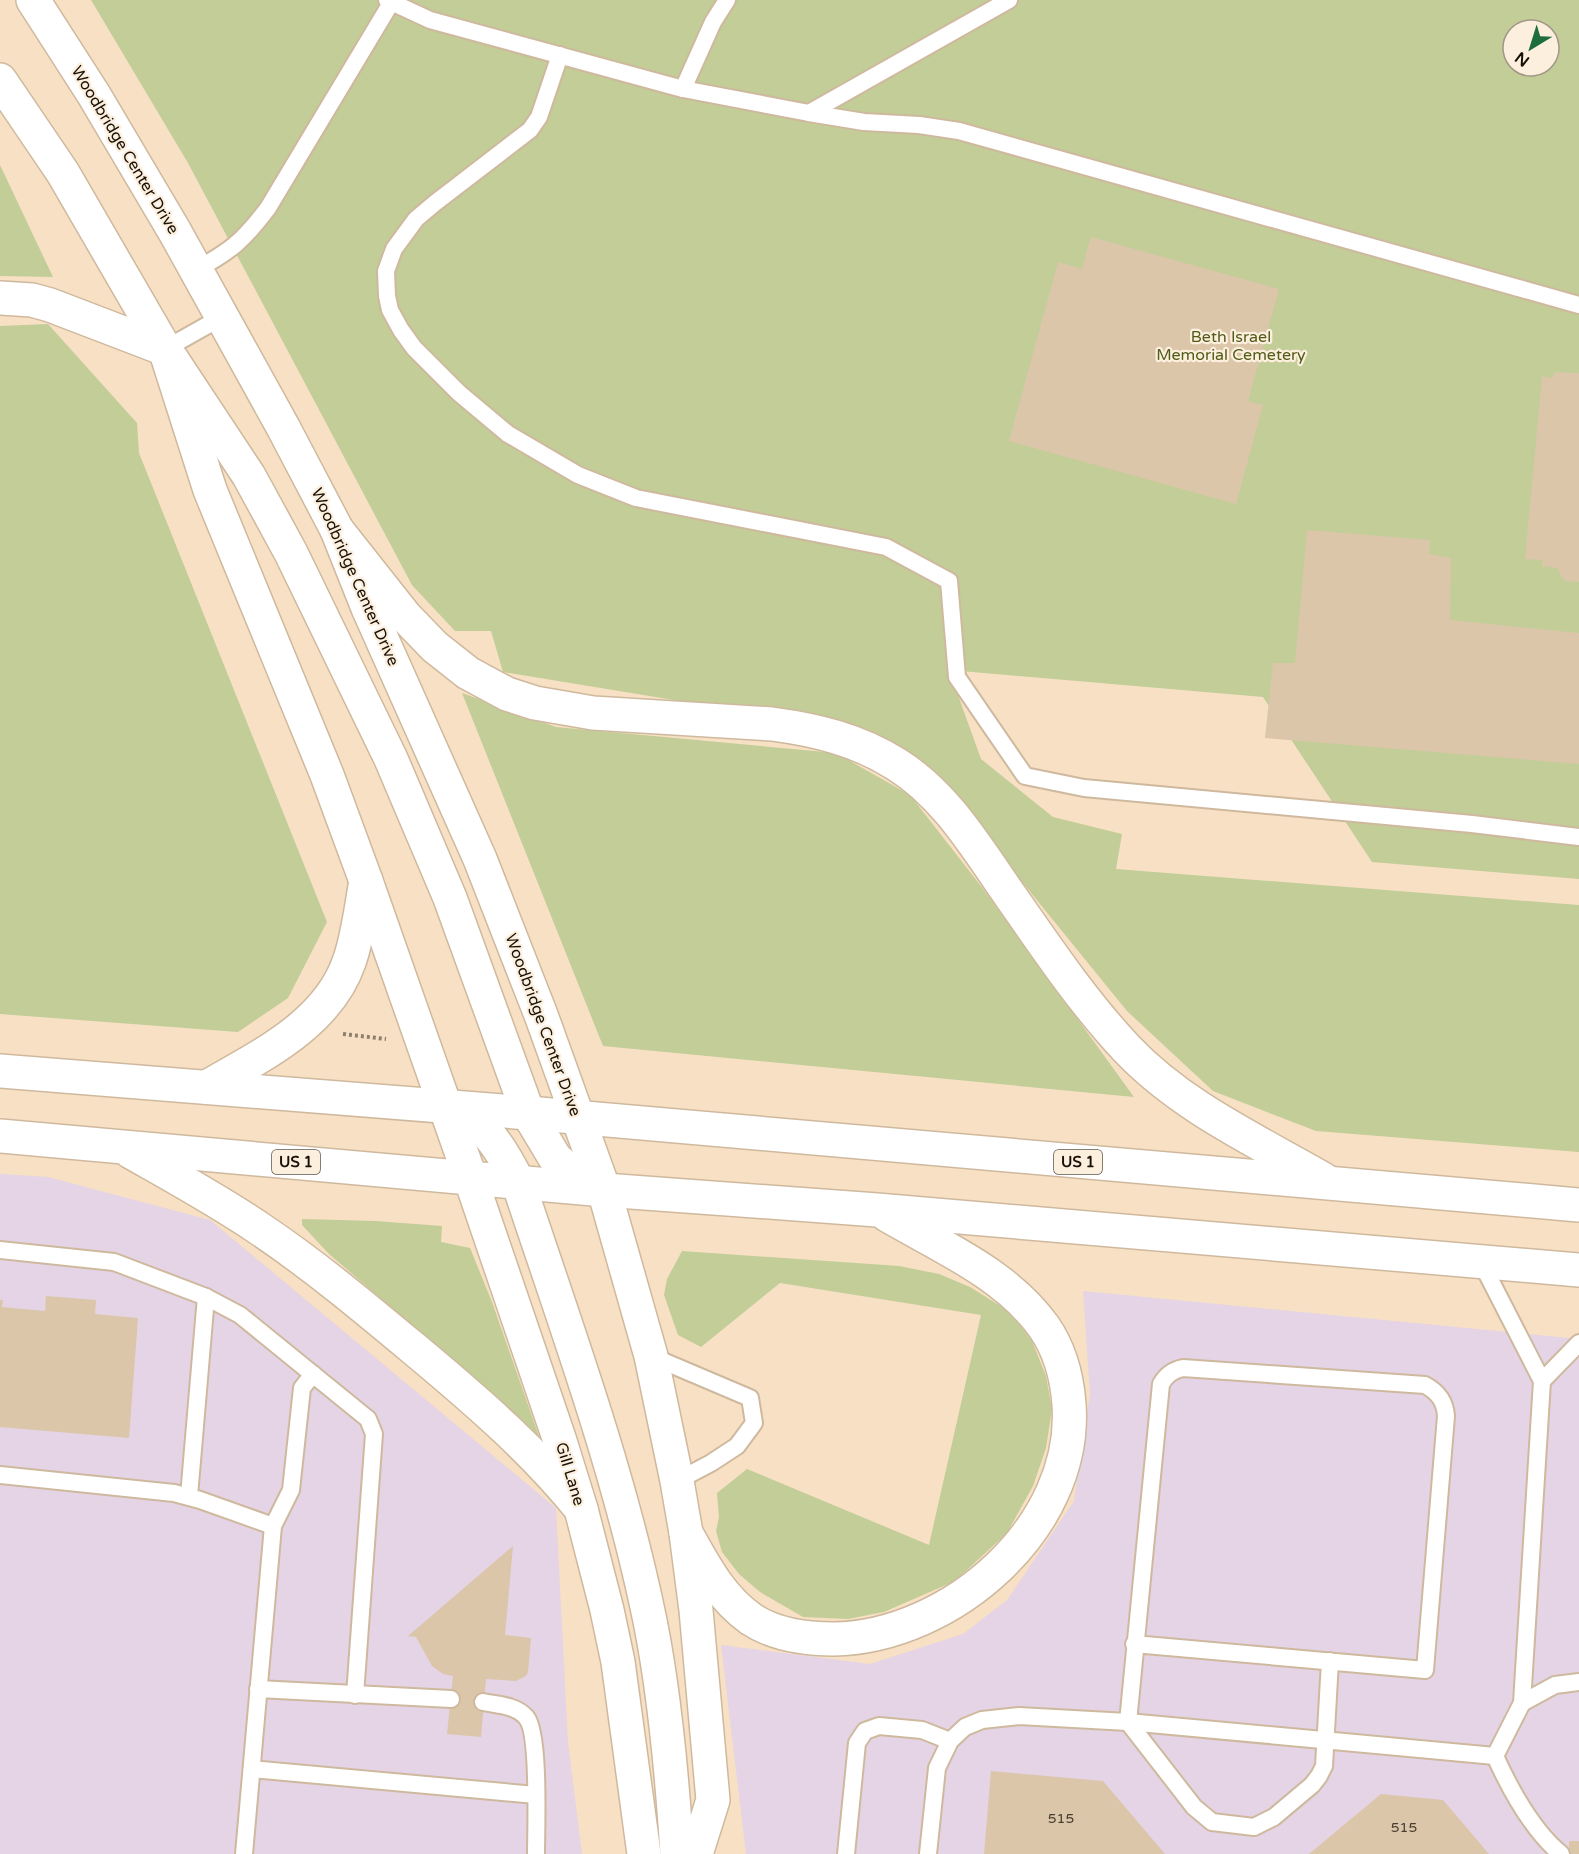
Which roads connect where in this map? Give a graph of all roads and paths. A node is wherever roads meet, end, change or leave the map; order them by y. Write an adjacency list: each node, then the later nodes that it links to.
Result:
1 (33, 0): 9 (main road, Woodbridge Center Drive)
2 (727, 0): 7 (lane)
3 (1009, 0): 8 (lane)
4 (389, 2): 5 (lane); 9 (lane)
5 (560, 55): 7 (lane); 15 (lane)
6 (0, 80): 13 (main road)
7 (683, 89): 8 (lane)
8 (809, 113): 11 (lane)
9 (196, 270): 12 (main road, Woodbridge Center Drive)
10 (0, 298): 13 (main road)
11 (1579, 305)
12 (222, 317): 13 (lane); 14 (main road, Woodbridge Center Drive)
13 (165, 349): 16 (main road); 22 (main road)
14 (337, 530): 23 (main road, Woodbridge Center Drive); 28 (main road)
15 (1579, 837)
16 (366, 881): 20 (main road); 21 (main road)
17 (338, 1034): 18 (path)
18 (383, 1039)
19 (0, 1071): 20 (main road, US 1)
20 (207, 1087): 21 (main road, US 1)
21 (444, 1106): 22 (main road, US 1); 26 (main road, Gill Lane); 27 (main road)
22 (528, 1113): 23 (main road, US 1); 29 (main road)
23 (578, 1117): 28 (main road, US 1); 29 (main road, Woodbridge Center Drive)
24 (0, 1136): 25 (main road, US 1)
25 (122, 1146): 26 (main road, US 1); 43 (main road)
26 (470, 1178): 27 (main road, US 1); 43 (main road, Gill Lane)
27 (518, 1182): 29 (main road, US 1); 63 (main road)
28 (1332, 1185): 30 (main road, US 1)
29 (604, 1190): 31 (main road, US 1); 37 (main road)
30 (1579, 1205)
31 (877, 1210): 33 (main road, US 1); 45 (main road)
32 (0, 1250): 35 (lane)
33 (1481, 1262): 34 (main road, US 1); 39 (lane)
34 (1579, 1270)
35 (207, 1297): 38 (lane); 42 (lane)
36 (1579, 1343): 39 (lane)
37 (651, 1356): 41 (main road); 41 (lane)
38 (313, 1374): 44 (lane); 50 (lane)
39 (1542, 1381): 53 (lane)
40 (0, 1475): 42 (lane)
41 (677, 1481): 45 (main road)
42 (189, 1496): 44 (lane)
43 (581, 1509): 62 (main road, Gill Lane)
44 (273, 1526): 49 (lane)
45 (686, 1533): 64 (main road)
46 (1134, 1644): 47 (lane); 47 (lane); 54 (lane)
47 (1330, 1661): 56 (lane)
48 (1579, 1682): 53 (lane)
49 (258, 1689): 50 (lane); 58 (lane)
50 (355, 1695): 51 (lane)
51 (450, 1700)
52 (483, 1702): 59 (lane)
53 (1522, 1703): 57 (lane)
54 (1128, 1722): 55 (lane); 56 (lane); 56 (lane)
55 (950, 1741): 65 (lane); 66 (lane)
56 (1325, 1741): 57 (lane)
57 (1495, 1756): 67 (lane)
58 (252, 1769): 59 (lane); 60 (lane)
59 (536, 1795): 61 (lane)
60 (244, 1854)
61 (536, 1854)
62 (644, 1854)
63 (677, 1854)
64 (696, 1854)
65 (846, 1854)
66 (928, 1854)
67 (1561, 1854)

